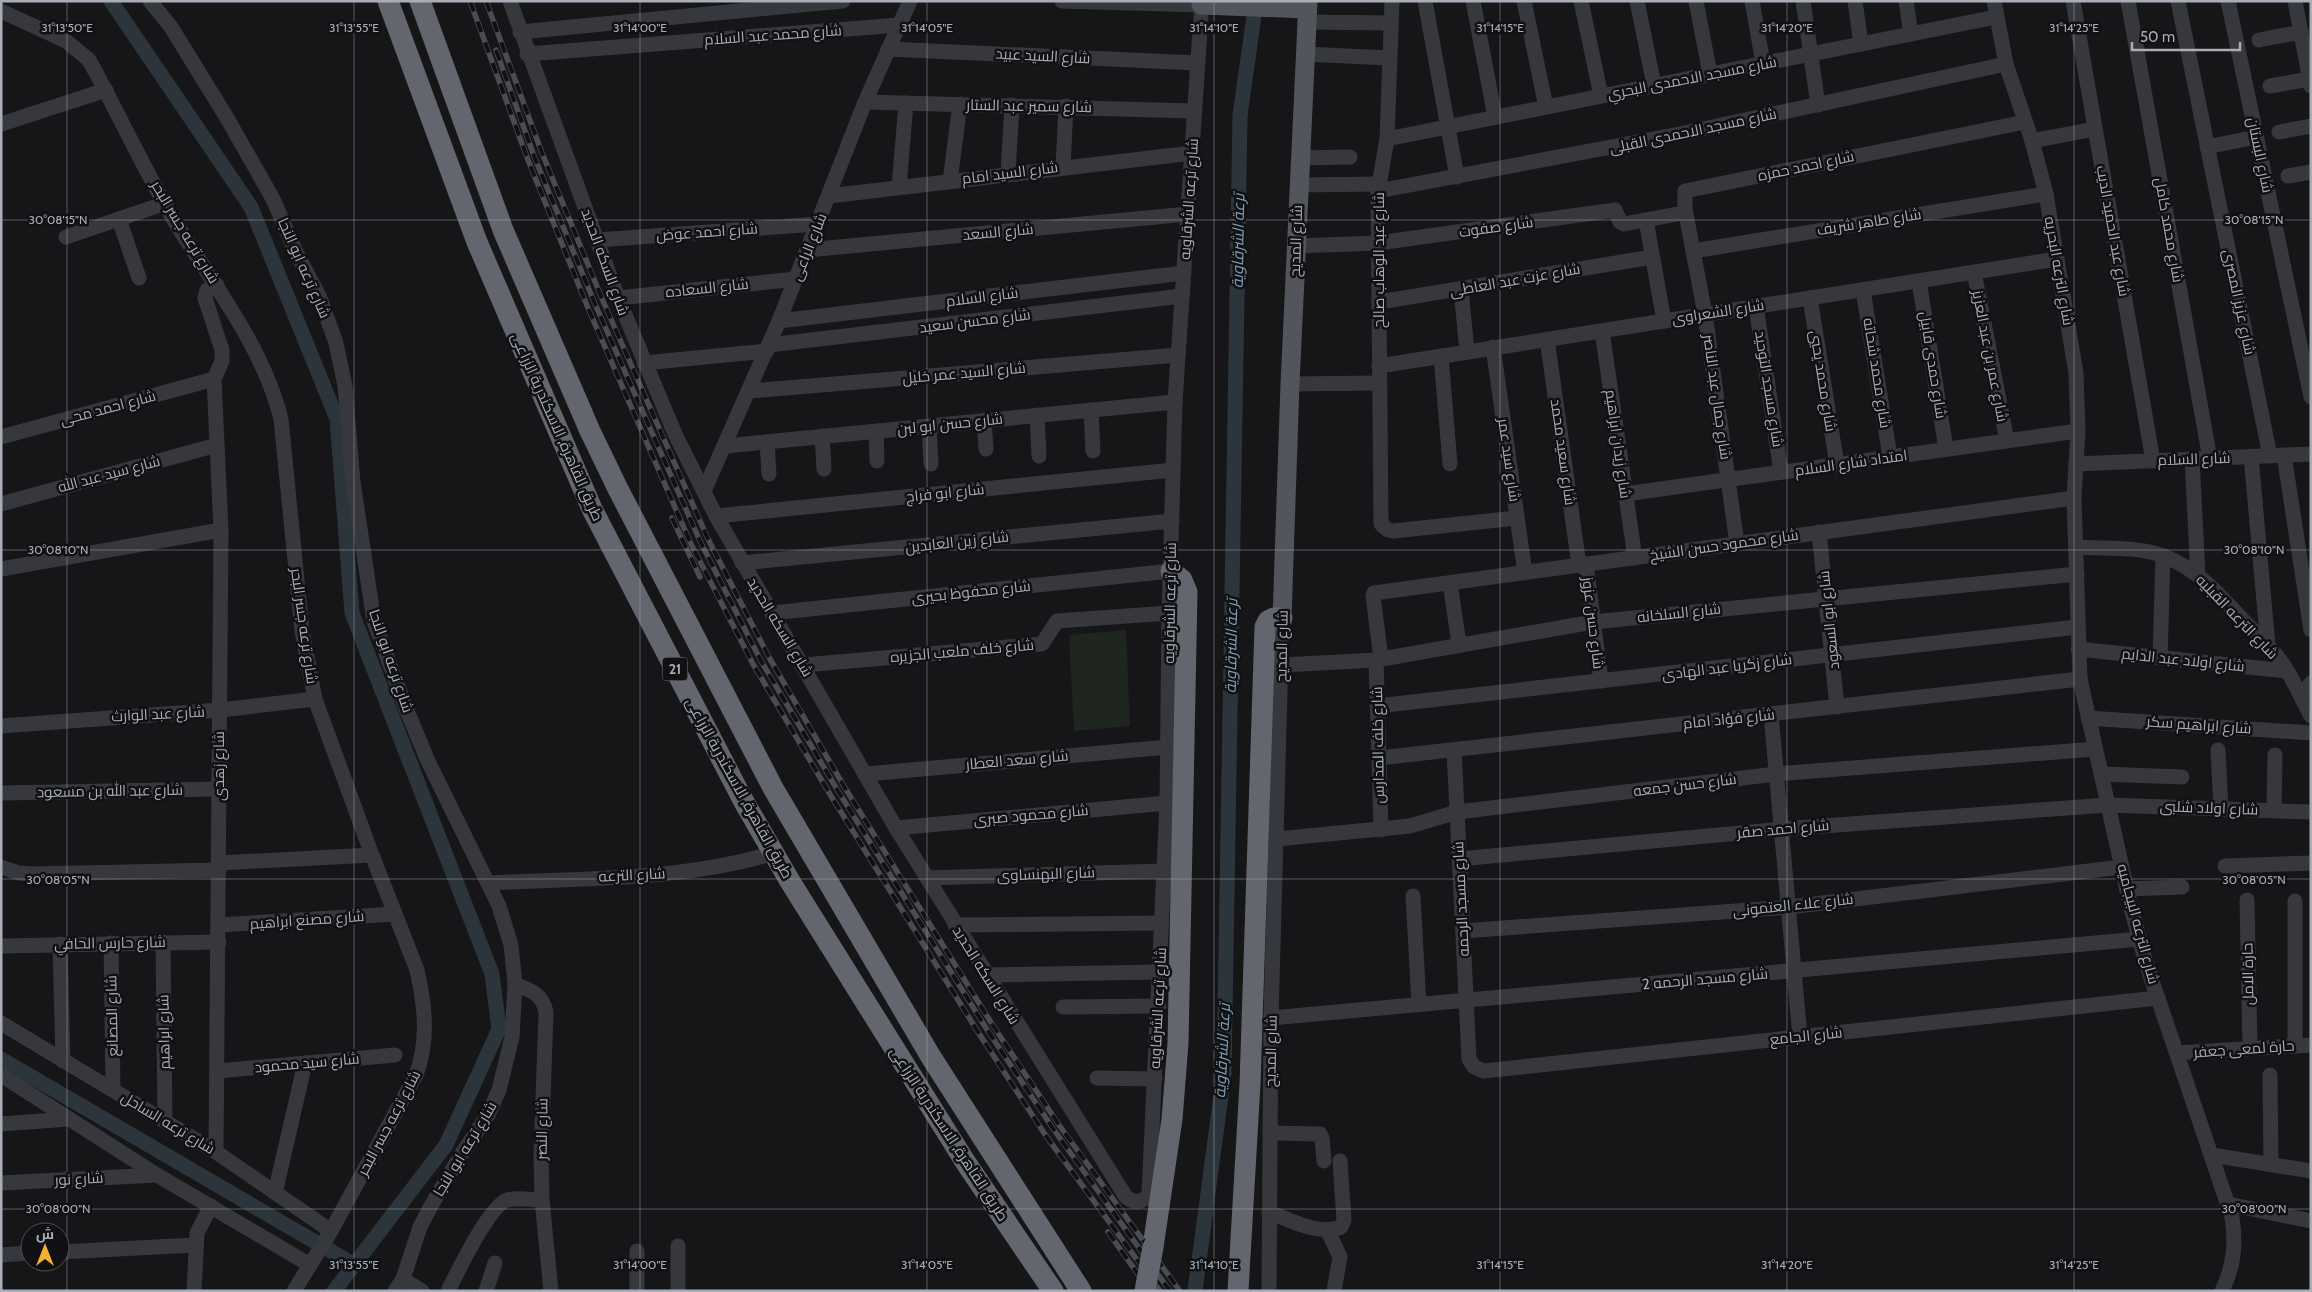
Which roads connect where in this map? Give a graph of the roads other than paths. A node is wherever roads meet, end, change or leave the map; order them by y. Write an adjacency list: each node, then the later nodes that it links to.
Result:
1 (150, 1): 245 (street, شارع ترعه ابو النجا)
2 (388, 1): 235 (highway, طريق القاهرة, الاسكندرية الزراعى / 21)
3 (420, 1): 329 (highway, طريق القاهرة, الاسكندرية الزراعى / 21)
4 (510, 1): 33 (street, شارع السكه الحديد)
5 (843, 1): 33 (street)
6 (910, 1): 31 (street, شارع الراعى)
7 (1062, 1): 25 (street)
8 (1392, 1): 30 (street, شارع عبد الوهاب صالح)
9 (1425, 1): 63 (street)
10 (1473, 1): 59 (street)
11 (1524, 1): 57 (street)
12 (1581, 1): 50 (street)
13 (1638, 1): 47 (street)
14 (1696, 1): 45 (street)
15 (1752, 1): 43 (street)
16 (1804, 1): 40 (street)
17 (1855, 1): 36 (street)
18 (1906, 1): 34 (street)
19 (1994, 1): 29 (street, شارع الترعه البحريه)
20 (2072, 1): 64 (street, شارع عبد الحميد الديب)
21 (2128, 1): 150 (street, شارع محمد كامل)
22 (2178, 1): 69 (street, شارع عزيز المصرى)
23 (2228, 1): 66 (street, شارع البستان)
24 (2295, 1): 32 (street)
25 (1140, 2): 26 (street)
26 (1207, 4): 28 (main road); 42 (street, شارع ترعه الشرقاويه)
27 (1, 11): 49 (street, شارع ترعه جسر البحر)
28 (1307, 11): 30 (street); 39 (main road, شارع المديح)
29 (1996, 17): 34 (street, شارع مسجد الاحمدى البحري); 44 (street, شارع الترعه البحريه)
30 (1391, 23): 41 (street, شارع عبد الوهاب صالح)
31 (899, 25): 37 (street, شارع الراعى); 38 (street, شارع محمد عبد السلام)
32 (2304, 30): 35 (street); 46 (street)
33 (520, 32): 38 (street, شارع السكه الحديد)
34 (1911, 34): 36 (street, شارع مسجد الاحمدى البحري)
35 (2259, 40)
36 (1861, 44): 40 (street, شارع مسجد الاحمدى البحري)
37 (888, 49): 42 (street, شارع السيد عبيد); 51 (street, شارع الراعى)
38 (527, 54): 91 (street, شارع السكه الحديد)
39 (1304, 54): 41 (street); 72 (main road, شارع المديح)
40 (1811, 54): 43 (street, شارع مسجد الاحمدى البحري); 55 (street)
41 (1390, 58): 67 (street, شارع عبد الوهاب صالح)
42 (1197, 62): 58 (street, شارع ترعه الشرقاويه)
43 (1763, 64): 45 (street, شارع مسجد الاحمدى البحري)
44 (2006, 64): 55 (street, شارع مسجد الاحمدى القبلى); 60 (street, شارع الترعه البحريه)
45 (1710, 74): 47 (street, شارع مسجد الاحمدى البحري)
46 (2310, 83): 48 (street)
47 (1654, 85): 50 (street, شارع مسجد الاحمدى البحري)
48 (2270, 86)
49 (106, 90): 61 (street); 84 (street, شارع ترعه جسر البحر)
50 (1601, 96): 57 (street, شارع مسجد الاحمدى البحري)
51 (865, 102): 52 (street, شارع سمير عبد الستار); 83 (street, شارع الراعى)
52 (906, 103): 53 (street, شارع سمير عبد الستار); 80 (street)
53 (960, 104): 54 (street, شارع سمير عبد الستار); 78 (street)
54 (1012, 105): 56 (street, شارع سمير عبد الستار); 75 (street)
55 (1818, 105): 77 (street, شارع مسجد الاحمدى القبلى)
56 (1066, 106): 58 (street, شارع سمير عبد الستار); 73 (street)
57 (1546, 107): 59 (street, شارع مسجد الاحمدى البحري)
58 (1194, 111): 70 (street, شارع ترعه الشرقاويه)
59 (1494, 117): 63 (street, شارع مسجد الاحمدى البحري)
60 (2025, 122): 68 (street, شارع الترعه البحريه); 85 (street, شارع احمد حمزه)
61 (1, 124)
62 (2311, 126): 65 (street)
63 (1448, 127): 67 (street, شارع مسجد الاحمدى البحري); 77 (street)
64 (2095, 128): 68 (street); 151 (street, شارع عبد الحميد الديب)
65 (2279, 132)
66 (2256, 137): 69 (street); 127 (street, شارع البستان)
67 (1387, 139): 81 (street, شارع عبد الوهاب صالح)
68 (2032, 141): 82 (street, شارع الترعه البحريه)
69 (2207, 147): 145 (street, شارع عزيز المصرى)
70 (1192, 153): 73 (street, شارع السيد امام); 86 (street, شارع ترعه الشرقاويه)
71 (1350, 157): 72 (street)
72 (1300, 158): 79 (main road, شارع المديح)
73 (1063, 167): 75 (street, شارع السيد امام)
74 (2311, 172): 76 (street)
75 (1008, 174): 78 (street, شارع السيد امام)
76 (2288, 176)
77 (1456, 177): 81 (street, شارع مسجد الاحمدى القبلى)
78 (950, 181): 80 (street, شارع السيد امام)
79 (1298, 185): 81 (street, شارع مسجد الاحمدى القبلى); 93 (main road, شارع المديح)
80 (899, 187): 83 (street, شارع السيد امام)
81 (1378, 188): 92 (street, شارع عبد الوهاب صالح)
82 (2046, 194): 95 (street, شارع طاهر شريف); 97 (street, شارع الترعه البحريه)
83 (829, 196): 89 (street, شارع الراعى)
84 (166, 203): 87 (street); 103 (street, شارع ترعه جسر البحر)
85 (1685, 209): 88 (street); 95 (street, شارع جمال عبد الناصر)
86 (1188, 214): 94 (street, شارع السعد); 99 (street, شارع ترعه الشرقاويه)
87 (119, 219): 90 (street); 100 (street)
88 (1646, 220): 92 (street, شارع صفوت); 96 (street)
89 (818, 224): 91 (street, شارع احمد عوض); 94 (street, شارع الراعى)
90 (66, 237)
91 (597, 240): 107 (street, شارع السكه الحديد)
92 (1378, 244): 93 (street, شارع صفوت); 109 (street, شارع عبد الوهاب صالح)
93 (1296, 246): 125 (main road, شارع المديح)
94 (808, 250): 101 (street, شارع الراعى)
95 (1693, 251): 111 (street, شارع جمال عبد الناصر)
96 (1652, 256): 104 (street, شارع عزت عبد العاطى); 113 (street)
97 (2057, 259): 98 (street, شارع الشعراوى); 134 (street, شارع الترعه البحريه)
98 (1974, 272): 102 (street, شارع الشعراوى); 137 (street, شارع عمر بن عبد العزيز)
99 (1184, 273): 106 (street, شارع ترعه الشرقاويه); 112 (street, شارع السلام)
100 (139, 278)
101 (796, 279): 107 (street, شارع السعاده); 112 (street, شارع الراعى)
102 (1919, 281): 105 (street, شارع الشعراوى); 142 (street, شارع حمدى قابيل)
103 (218, 285): 123 (street); 204 (street, شارع ترعه جسر البحر)
104 (1462, 289): 109 (street, شارع عزت عبد العاطى); 118 (street)
105 (1863, 290): 108 (street, شارع الشعراوى); 148 (street, شارع محمد شحاته)
106 (1182, 296): 116 (street, شارع محسن سعيد); 119 (street, شارع ترعه الشرقاويه)
107 (618, 298): 121 (street, شارع السكه الحديد)
108 (1810, 298): 110 (street, شارع الشعراوى); 155 (street, شارع محمد يحيي)
109 (1378, 302): 122 (street, شارع عبد الوهاب صالح)
110 (1756, 306): 111 (street, شارع الشعراوى); 159 (street, شارع مسجد التوحيد)
111 (1705, 314): 113 (street, شارع الشعراوى); 161 (street, شارع جمال عبد الناصر)
112 (779, 321): 116 (street, شارع الراعى)
113 (1664, 321): 114 (street, شارع الشعراوى)
114 (1602, 331): 115 (street, شارع الشعراوى); 163 (street, شارع زيدان ابراهيم)
115 (1547, 339): 117 (street, شارع الشعراوى); 176 (street, شارع سعيد محمد)
116 (768, 348): 121 (street, شارع محسن سعيد); 126 (street, شارع الراعى)
117 (1493, 348): 118 (street, شارع الشعراوى); 167 (street, شارع سيد عمر)
118 (1467, 352): 120 (street, شارع الشعراوى)
119 (1178, 355): 126 (street, شارع السيد عمر خليل); 128 (street, شارع ترعه الشرقاويه)
120 (1441, 356): 122 (street, شارع الشعراوى); 154 (street)
121 (644, 363): 162 (street, شارع السكه الحديد)
122 (1379, 366): 124 (street, شارع عبد الوهاب صالح)
123 (214, 379): 136 (street, شارع احمد محى); 139 (street, شارع زهدى)
124 (1379, 383): 125 (street); 167 (street, شارع عبد الوهاب صالح)
125 (1290, 384): 187 (main road, شارع المديح)
126 (750, 391): 140 (street, شارع الراعى)
127 (2311, 397)
128 (1175, 402): 129 (street, شارع حسن ابو لبن); 158 (street, شارع ترعه الشرقاويه)
129 (1092, 410): 130 (street, شارع حسن ابو لبن); 143 (street)
130 (1036, 415): 131 (street, شارع حسن ابو لبن); 146 (street)
131 (984, 420): 132 (street, شارع حسن ابو لبن); 141 (street)
132 (930, 426): 133 (street, شارع حسن ابو لبن); 153 (street)
133 (876, 431): 135 (street, شارع حسن ابو لبن); 152 (street)
134 (2078, 431): 137 (street, امتداد شارع السلام); 156 (street, شارع الترعه البحريه)
135 (822, 436): 138 (street, شارع حسن ابو لبن); 157 (street)
136 (1, 437)
137 (2007, 441): 142 (street, امتداد شارع السلام)
138 (767, 442): 140 (street, شارع حسن ابو لبن); 160 (street)
139 (217, 445): 165 (street, شارع سيد عبد الله); 169 (street, شارع زهدى)
140 (725, 446): 162 (street, شارع الراعى)
141 (986, 449)
142 (1946, 449): 148 (street, امتداد شارع السلام)
143 (1093, 451)
144 (2311, 454): 145 (street, شارع السلام)
145 (2277, 455): 147 (street, شارع السلام); 190 (street, شارع عزيز المصرى)
146 (1039, 456)
147 (2251, 456): 150 (street, شارع السلام); 192 (street)
148 (1890, 457): 155 (street, امتداد شارع السلام)
149 (2192, 459): 150 (street, شارع السلام); 151 (street, شارع السلام); 181 (street)
150 (2210, 459)
151 (2154, 461): 156 (street, شارع السلام)
152 (877, 462)
153 (931, 464)
154 (1450, 464)
155 (1837, 464): 159 (street, امتداد شارع السلام)
156 (2076, 464): 164 (street, شارع الترعه البحريه)
157 (824, 469)
158 (1173, 470): 166 (street, شارع ابو فراج); 168 (street, شارع ترعه الشرقاويه)
159 (1781, 472): 161 (street, امتداد شارع السلام)
160 (769, 474)
161 (1728, 480): 163 (street, امتداد شارع السلام); 171 (street, شارع جمال عبد الناصر)
162 (704, 491): 166 (street, شارع السكه الحديد)
163 (1625, 494): 174 (street, شارع زيدان ابراهيم)
164 (2074, 498): 170 (street, شارع محمود حسن الشيخ); 172 (street, شارع الترعه البحريه)
165 (1, 504)
166 (716, 516): 175 (street, شارع السكه الحديد)
167 (1517, 518): 179 (street, شارع سيد عمر)
168 (1172, 521): 175 (street, شارع زين العابدين); 178 (street, شارع ترعه الشرقاويه)
169 (220, 530): 177 (street); 207 (street, شارع زهدى)
170 (1819, 532): 171 (street, شارع محمود حسن الشيخ); 184 (street, شارع ابو السعود)
171 (1737, 544): 174 (street, شارع محمود حسن الشيخ)
172 (2076, 547): 173 (street, شارع الترعه القبليه); 180 (street, شارع الترعه البيجاميه)
173 (2163, 556): 181 (street, شارع الترعه القبليه); 195 (street)
174 (1635, 558): 176 (street, شارع محمود حسن الشيخ)
175 (742, 563): 185 (street, شارع السكه الحديد)
176 (1582, 565): 179 (street, شارع محمود حسن الشيخ); 188 (street, شارع حسن عزوز)
177 (1, 569)
178 (1171, 571): 185 (street, شارع محفوظ بحيرى); 186 (street, شارع ترعه الشرقاويه); 330 (highway, bridge)
179 (1525, 573): 182 (street, شارع محمود حسن الشيخ)
180 (2077, 574): 184 (street, شارع السلخانه); 189 (street, شارع الترعه البيجاميه)
181 (2198, 575): 192 (street, شارع الترعه القبليه)
182 (1450, 583): 183 (street, شارع محمود حسن الشيخ); 191 (street)
183 (1374, 593): 196 (street, شارع خلف المدارس)
184 (1827, 599): 188 (street, شارع السلخانه); 194 (street, شارع ابو السعود)
185 (772, 613): 197 (street, شارع السكه الحديد)
186 (1169, 613): 197 (street, شارع خلف ملعب الجزيره); 213 (street, شارع ترعه الشرقاويه)
187 (1282, 618): 198 (street, شارع المديح); 331 (highway)
188 (1593, 622): 191 (street, شارع السلخانه); 201 (street, شارع حسن عزوز)
189 (2077, 627): 193 (street, شارع الترعه البيجاميه); 194 (street, شارع زكريا عبد الهادى)
190 (2311, 630)
191 (1459, 644): 196 (street, شارع السلخانه)
192 (2268, 646): 199 (street, شارع الترعه القبليه)
193 (2078, 649): 195 (street, شارع اولاد عبد الدايم); 200 (street, شارع الترعه البيجاميه)
194 (1832, 654): 201 (street, شارع زكريا عبد الهادى); 206 (street, شارع ابو السعود)
195 (2160, 658): 199 (street, شارع اولاد عبد الدايم)
196 (1379, 660): 198 (street, شارع السلخانه); 205 (street, شارع خلف المدارس)
197 (804, 665): 219 (street, شارع السكه الحديد)
198 (1282, 665): 234 (street, شارع المديح)
199 (2287, 671): 203 (street, شارع الترعه القبليه)
200 (2080, 679): 206 (street, شارع فؤاد امام); 210 (street, شارع الترعه البيجاميه)
201 (1601, 681): 205 (street, شارع زكريا عبد الهادى)
202 (2311, 683): 203 (street)
203 (2301, 696): 209 (street, شارع الترعه القبليه)
204 (315, 699): 207 (street, شارع عبد الوارث); 236 (street, شارع ترعه جسر البحر)
205 (1377, 706): 218 (street, شارع خلف المدارس)
206 (1837, 707): 208 (street, شارع فؤاد امام)
207 (220, 710): 211 (street, شارع عبد الوارث); 223 (street, شارع زهدى)
208 (1771, 714): 215 (street, شارع فؤاد امام); 220 (street)
209 (2311, 716)
210 (2088, 718): 212 (street, شارع ابراهيم سكر); 214 (street, شارع الترعه البيجاميه)
211 (1, 726)
212 (2311, 733)
213 (1168, 747): 219 (street, شارع سعد العطار); 225 (street, شارع ترعه الشرقاويه)
214 (2095, 749): 220 (street, شارع حسن جمعه); 221 (street, شارع الترعه البيجاميه)
215 (1454, 750): 218 (street, شارع فؤاد امام); 229 (street, شارع مسجد الرحمه)
216 (2218, 750): 227 (street)
217 (2276, 755): 228 (street)
218 (1379, 758): 233 (street, شارع خلف المدارس)
219 (866, 774): 231 (street, شارع السكه الحديد)
220 (1776, 774): 229 (street, شارع حسن جمعه); 232 (street)
221 (2101, 774): 222 (street); 226 (street, شارع الترعه البيجاميه)
222 (2182, 777)
223 (219, 789): 224 (street, شارع عبد الله بن مسعود); 239 (street, شارع زهدى)
224 (1, 792)
225 (1167, 803): 231 (street, شارع محمود صبرى); 243 (street, شارع ترعه الشرقاويه)
226 (2108, 806): 227 (street, شارع اولاد شلبى); 232 (street, شارع احمد صقر); 242 (street, شارع الترعه البيجاميه)
227 (2220, 809): 228 (street, شارع اولاد شلبى)
228 (2274, 810): 230 (street, شارع اولاد شلبى)
229 (1457, 812): 233 (street, شارع حسن جمعه); 237 (street, شارع مسجد الرحمه)
230 (2311, 812)
231 (896, 828): 244 (street, شارع السكه الحديد)
232 (1782, 829): 237 (street, شارع احمد صقر); 251 (street)
233 (1381, 830): 234 (street, شارع حسن جمعه)
234 (1277, 839): 272 (street, شارع المديح)
235 (774, 854): 245 (street, شارع الترعه); 328 (highway, طريق القاهرة, الاسكندرية الزراعى / 21)
236 (372, 855): 239 (street); 252 (street, شارع ترعه جسر البحر)
237 (1459, 859): 256 (street, شارع مسجد الرحمه)
238 (2311, 862): 240 (street)
239 (219, 866): 241 (street); 254 (street, شارع زهدى)
240 (2225, 866)
241 (1, 867)
242 (2122, 867): 247 (street, شارع الترعه البيجاميه); 251 (street, شارع علاء العتمونى)
243 (1164, 871): 244 (street, شارع البهنساوى); 253 (street, شارع ترعه الشرقاويه)
244 (927, 878): 255 (street, شارع السكه الحديد)
245 (489, 883): 266 (street, شارع ترعه ابو النجا)
246 (2182, 887): 247 (street)
247 (2127, 889): 257 (street, شارع الترعه البيجاميه)
248 (1413, 896): 269 (street)
249 (2247, 900): 277 (street, حارة الامل)
250 (2295, 901): 276 (street)
251 (1789, 907): 256 (street, شارع علاء العتمونى); 263 (street)
252 (395, 914): 254 (street, شارع مصنع ابراهيم); 308 (street, شارع ترعه جسر البحر)
253 (1162, 924): 255 (street); 264 (street, شارع ترعه الشرقاويه)
254 (219, 925): 259 (street, شارع زهدى)
255 (955, 925): 265 (street, شارع السكه الحديد)
256 (1463, 931): 268 (street, شارع مسجد الرحمه)
257 (2140, 939): 263 (street, شارع مسجد الرحمه 2); 267 (street, شارع الترعه البيجاميه)
258 (163, 942): 259 (street, شارع حارس الحافي); 260 (street, شارع حارس الحافي); 290 (street, شارع ابراهيم)
259 (219, 942): 283 (street, شارع زهدى)
260 (111, 943): 261 (street, شارع حارس الحافي); 288 (street, شارع المصانع)
261 (60, 944): 262 (street, شارع حارس الحافي); 281 (street)
262 (1, 946)
263 (1794, 971): 268 (street, شارع مسجد الرحمه 2); 274 (street)
264 (1161, 972): 265 (street); 270 (street, شارع ترعه الشرقاويه)
265 (986, 975): 303 (street, شارع السكه الحديد)
266 (516, 984): 302 (street, شارع النصر); 319 (street, شارع ترعه ابو النجا)
267 (2158, 998): 274 (street, شارع الجامع); 279 (street, شارع الترعه البيجاميه)
268 (1466, 1000): 269 (street, شارع مسجد الرحمه 2); 278 (street, شارع مسجد الرحمه)
269 (1419, 1005): 272 (street, شارع مسجد الرحمه 2)
270 (1159, 1006): 271 (street); 287 (street, شارع ترعه الشرقاويه)
271 (1063, 1007)
272 (1271, 1018): 292 (street, شارع المديح)
273 (1, 1023): 281 (street, شارع ترعه الساحل)
274 (1800, 1036): 278 (street, شارع الجامع)
275 (2311, 1045): 276 (street, حارة لمعى جعفر)
276 (2295, 1046): 277 (street, حارة لمعى جعفر)
277 (2250, 1048): 279 (street, حارة لمعى جعفر)
278 (1469, 1049)
279 (2177, 1053): 294 (street, شارع الترعه البيجاميه)
280 (395, 1055): 282 (street, شارع سيد محمود)
281 (63, 1062): 288 (street, شارع ترعه الساحل)
282 (305, 1063): 283 (street, شارع سيد محمود); 301 (street)
283 (218, 1071): 293 (street, شارع زهدى)
284 (1, 1075): 289 (street)
285 (2270, 1075): 297 (street)
286 (1097, 1078): 287 (street)
287 (1155, 1079): 303 (street, شارع ترعه الشرقاويه)
288 (113, 1090): 290 (street, شارع ترعه الساحل)
289 (69, 1119): 291 (street); 299 (street)
290 (165, 1121): 293 (street, شارع ترعه الساحل)
291 (1, 1124)
292 (1270, 1133): 295 (street); 306 (street, شارع المديح)
293 (216, 1152): 301 (street, شارع ترعه الساحل)
294 (2212, 1155): 297 (street); 304 (street, شارع الترعه البيجاميه)
295 (1324, 1161)
296 (1340, 1161): 309 (street)
297 (2270, 1164): 298 (street)
298 (2311, 1171)
299 (157, 1175): 300 (street, شارع نور); 305 (street)
300 (1, 1184)
301 (275, 1192): 308 (street, شارع ترعه الساحل)
302 (542, 1200): 323 (street); 325 (street, شارع النصر)
303 (1140, 1201)
304 (2228, 1204): 307 (street); 318 (street, شارع الترعه البيجاميه)
305 (211, 1206): 310 (street); 317 (street)
306 (1269, 1212): 309 (street); 332 (street, شارع المديح)
307 (2311, 1221)
308 (331, 1230): 317 (street, شارع ترعه جسر البحر)
309 (1328, 1232): 333 (street)
310 (195, 1245): 312 (street); 320 (street)
311 (678, 1246): 327 (street)
312 (70, 1251)
313 (637, 1251): 326 (street)
314 (20, 1254): 315 (street)
315 (1, 1255)
316 (495, 1263): 324 (street)
317 (310, 1265): 321 (street, شارع ترعه جسر البحر)
318 (2229, 1272): 334 (street, شارع الترعه البيجاميه); 335 (street)
319 (399, 1285): 322 (street)
320 (194, 1291)
321 (294, 1291)
322 (422, 1291)
323 (448, 1291)
324 (486, 1291)
325 (551, 1291)
326 (637, 1291)
327 (678, 1291)
328 (1053, 1291)
329 (1081, 1291)
330 (1145, 1291)
331 (1238, 1291)
332 (1269, 1291)
333 (1334, 1291)
334 (2222, 1291)
335 (2232, 1291)

